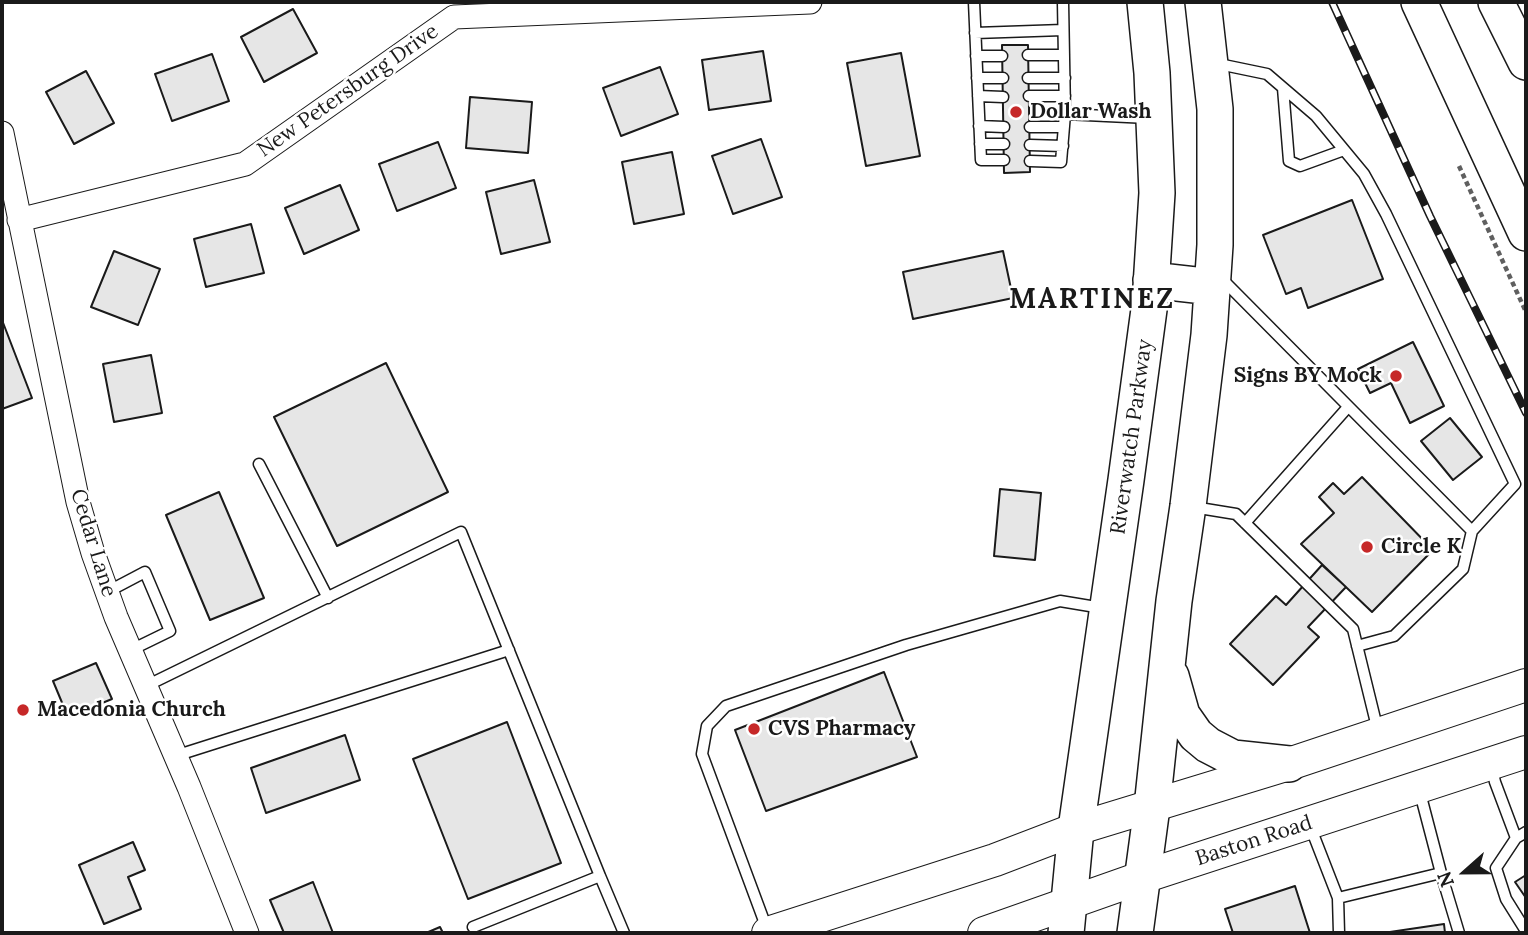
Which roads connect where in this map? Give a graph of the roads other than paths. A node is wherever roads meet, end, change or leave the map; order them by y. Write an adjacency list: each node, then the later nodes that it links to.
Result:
1 (810, 2): 39 (street, New Petersburg Drive)
2 (974, 2): 9 (lane)
3 (1063, 2): 8 (lane)
4 (1145, 2): 26 (main road, Riverwatch Parkway)
5 (1203, 2): 15 (main road)
6 (1419, 2): 40 (main road)
7 (1496, 2): 14 (main road)
8 (1063, 30): 9 (lane); 11 (lane)
9 (975, 33): 12 (lane)
10 (1028, 55): 11 (lane)
11 (1064, 55): 19 (lane)
12 (976, 56): 13 (lane); 16 (lane)
13 (1002, 56)
14 (1526, 62)
15 (1211, 63): 20 (lane); 41 (main road)
16 (977, 78): 17 (lane); 21 (lane)
17 (1003, 78)
18 (1028, 78): 19 (lane)
19 (1065, 78): 23 (lane)
20 (1283, 88): 36 (lane); 36 (lane)
21 (978, 96): 24 (lane); 27 (lane)
22 (1029, 96): 23 (lane)
23 (1065, 96): 25 (lane)
24 (1003, 97)
25 (1065, 114): 26 (lane); 30 (lane)
26 (1154, 118): 42 (main road, Riverwatch Parkway)
27 (979, 126): 28 (lane); 32 (lane)
28 (1004, 127)
29 (1030, 127): 30 (lane)
30 (1064, 127): 35 (lane)
31 (2, 133): 39 (street, Cedar Lane)
32 (980, 144): 33 (lane); 37 (lane)
33 (1004, 144)
34 (1030, 145): 35 (lane)
35 (1063, 146): 38 (lane)
36 (1344, 150): 47 (lane)
37 (1004, 160)
38 (1030, 161)
39 (19, 220): 48 (street, Cedar Lane)
40 (1526, 233)
41 (1213, 279): 42 (main road); 43 (lane); 45 (main road)
42 (1151, 280): 50 (main road, Riverwatch Parkway)
43 (1349, 407): 46 (lane); 47 (lane)
44 (259, 464): 49 (lane)
45 (1188, 506): 46 (lane); 54 (main road)
46 (1245, 523): 51 (lane)
47 (1472, 531): 51 (lane)
48 (107, 592): 52 (street, Cedar Lane); 52 (lane)
49 (328, 598): 53 (lane); 56 (lane)
50 (1108, 609): 65 (main road, Riverwatch Parkway); 76 (lane)
51 (1357, 646): 57 (lane)
52 (131, 650): 56 (street, Cedar Lane)
53 (509, 650): 59 (lane); 68 (lane)
54 (1167, 664): 61 (main road); 63 (main road)
55 (1526, 685): 57 (main road)
56 (146, 686): 59 (street, Cedar Lane)
57 (1378, 734): 61 (main road)
58 (1526, 752): 60 (main road, Baston Road)
59 (176, 756): 74 (street, Cedar Lane)
60 (1490, 763): 62 (main road, Baston Road); 66 (lane)
61 (1289, 764): 63 (main road)
62 (1419, 787): 64 (main road, Baston Road); 67 (lane)
63 (1152, 807): 65 (main road); 69 (main road)
64 (1309, 823): 69 (main road, Baston Road); 70 (lane)
65 (1076, 829): 71 (main road, Riverwatch Parkway); 76 (main road)
66 (1521, 835): 73 (lane)
67 (1441, 873): 70 (lane); 80 (lane)
68 (600, 876): 72 (lane); 75 (lane)
69 (1143, 877): 71 (main road, Baston Road); 78 (main road)
70 (1338, 898): 79 (lane)
71 (1068, 918): 77 (main road, Baston Road)
72 (473, 927)
73 (1526, 931)
74 (247, 933)
75 (624, 933)
76 (769, 933)
77 (984, 933)
78 (1135, 933)
79 (1339, 933)
80 (1459, 933)

